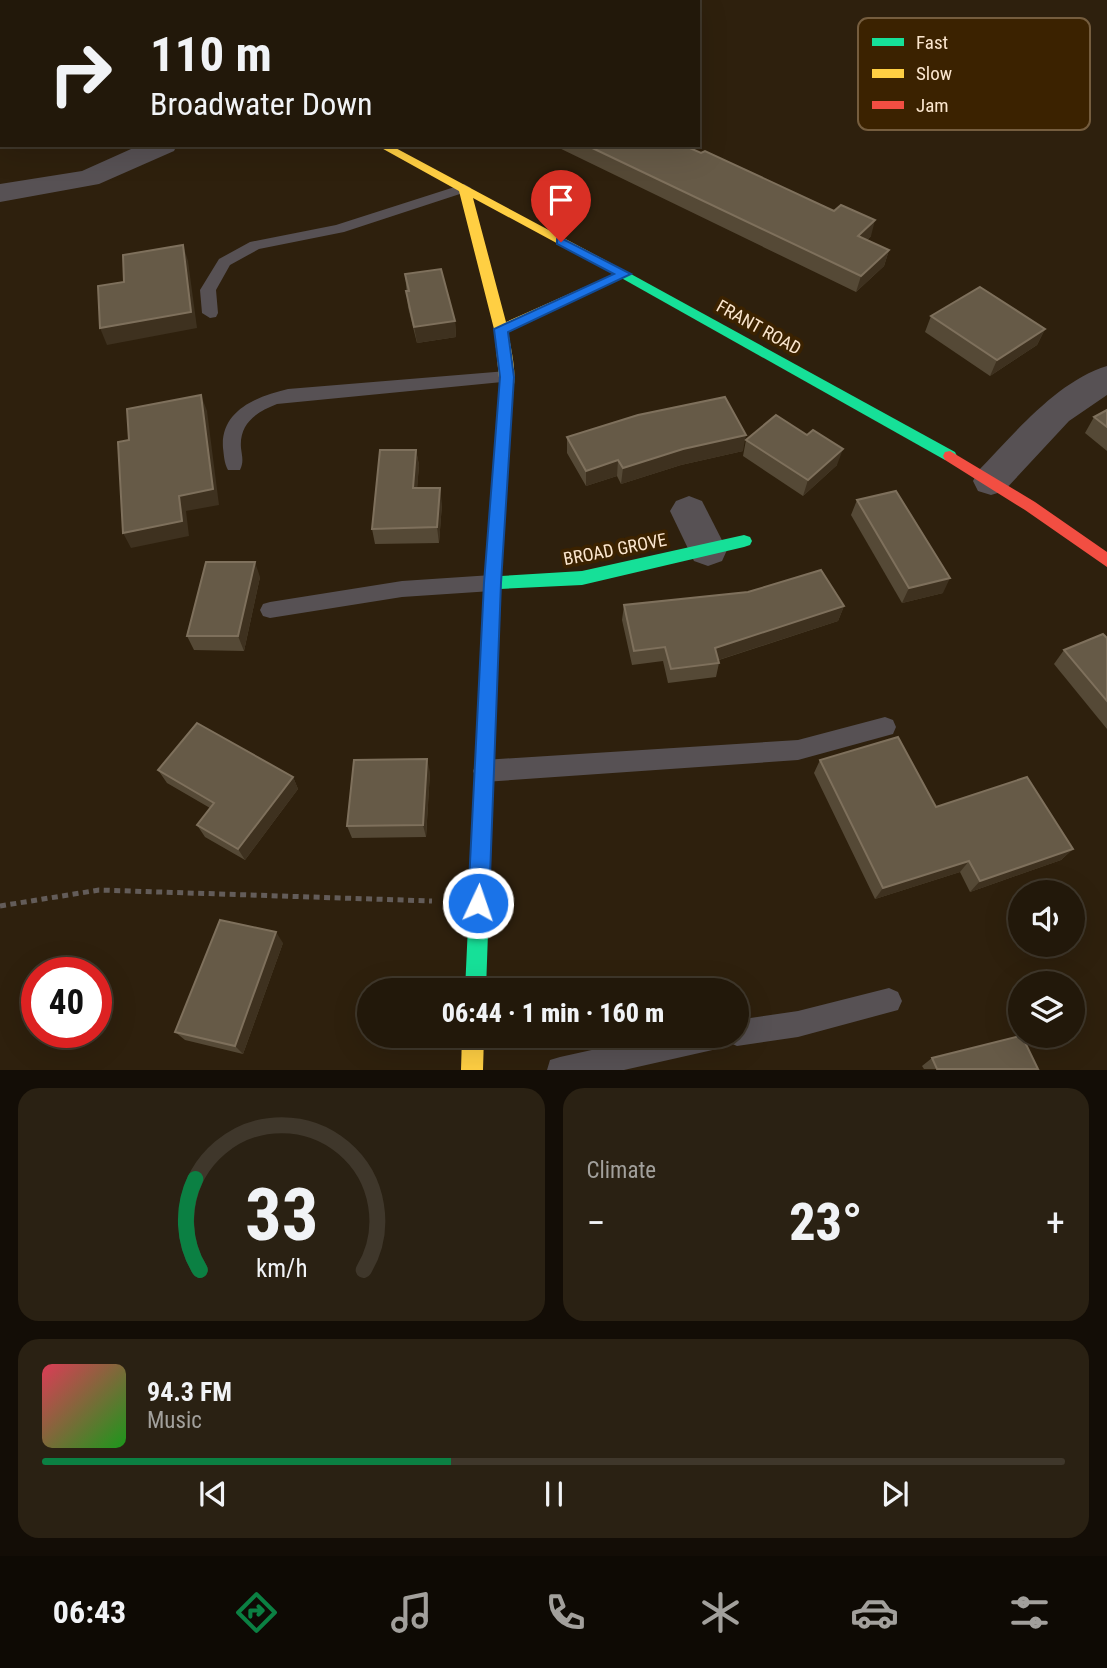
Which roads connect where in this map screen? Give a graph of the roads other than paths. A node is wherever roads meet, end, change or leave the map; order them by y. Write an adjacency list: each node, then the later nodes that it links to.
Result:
1 (159, 147): 4 (street)
2 (385, 147): 3 (street, FRANT ROAD)
3 (464, 188): 5 (street, FRANT ROAD); 6 (lane); 7 (street)
4 (0, 193)
5 (625, 274): 7 (street); 11 (street, FRANT ROAD)
6 (210, 313)
7 (501, 329): 8 (street)
8 (507, 377): 10 (lane); 16 (street)
9 (1107, 378): 11 (street)
10 (234, 466)
11 (991, 481): 15 (street, FRANT ROAD)
12 (689, 511): 14 (street)
13 (744, 541): 14 (street, BROAD GROVE)
14 (708, 550): 16 (street, BROAD GROVE)
15 (1107, 561)
16 (492, 583): 17 (lane); 19 (street)
17 (270, 610)
18 (886, 727): 19 (lane)
19 (484, 771): 20 (street)
20 (475, 978)
21 (889, 1001): 22 (lane)
22 (749, 1031)
23 (473, 1048): 25 (street)
24 (660, 1048): 26 (lane)
25 (472, 1069)
26 (560, 1069)

